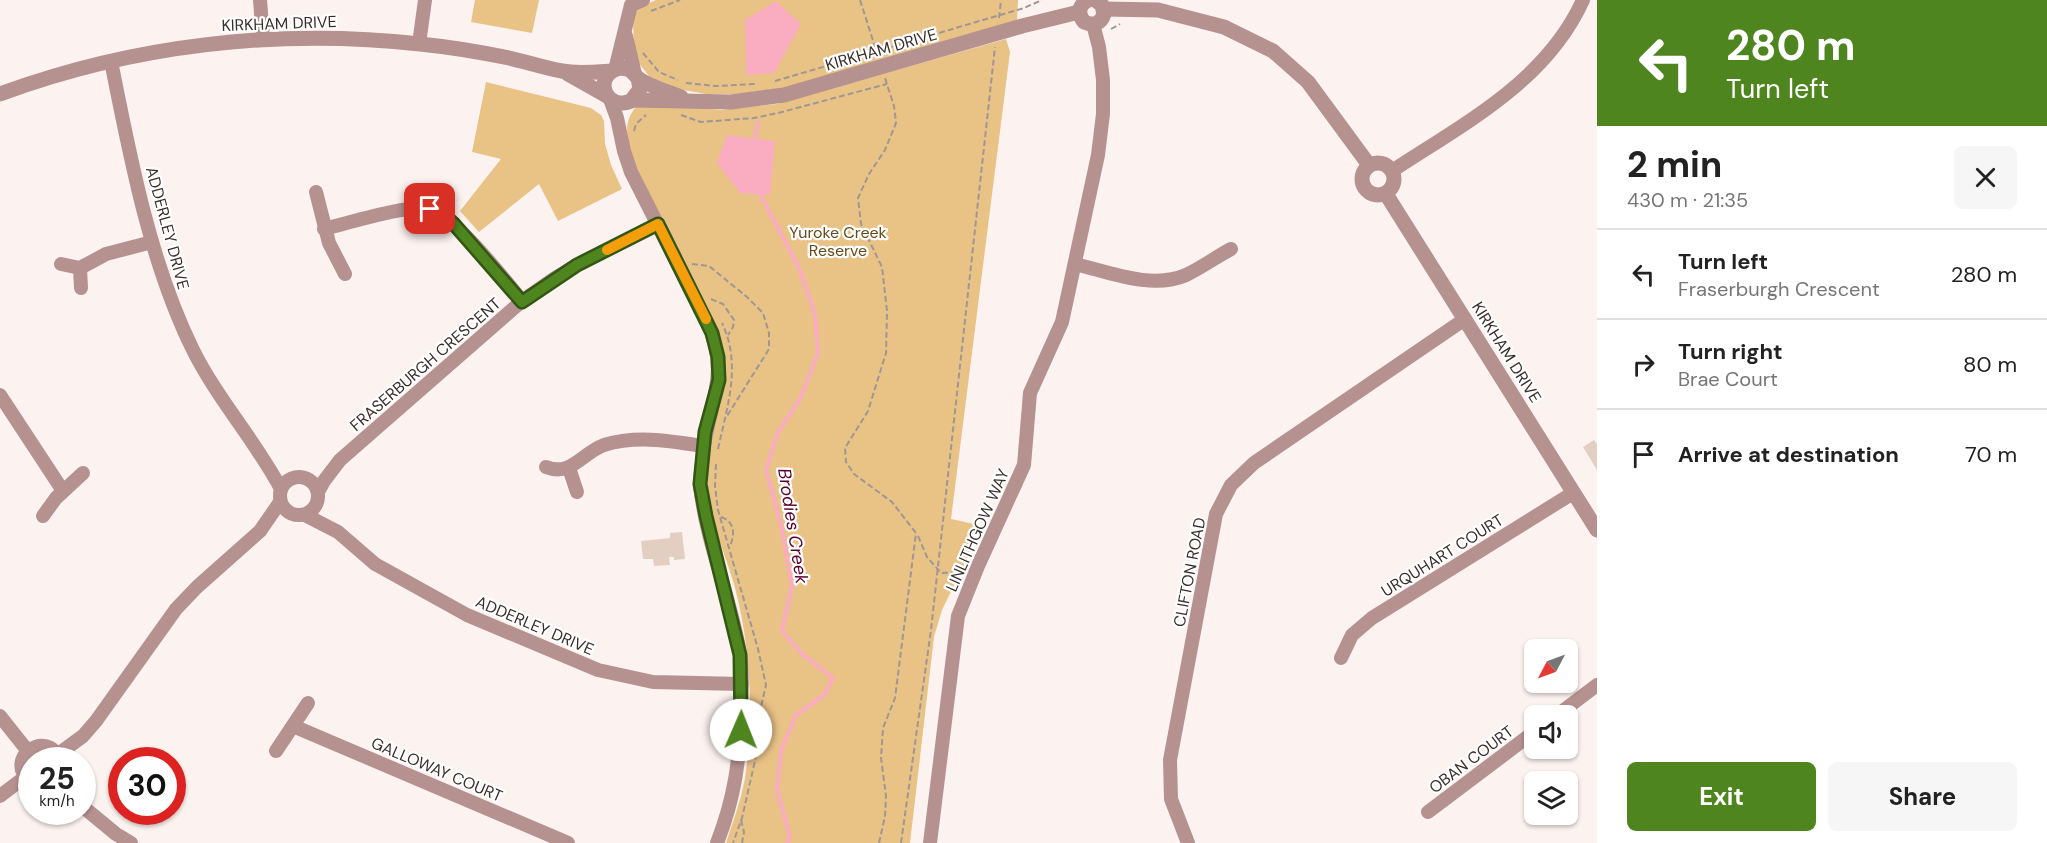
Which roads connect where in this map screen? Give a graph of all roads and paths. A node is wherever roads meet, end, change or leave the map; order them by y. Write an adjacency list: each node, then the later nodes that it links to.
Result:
1 (260, 0): 15 (street)
2 (425, 0): 16 (street)
3 (680, 0): 8 (path)
4 (860, 0): 18 (path)
5 (1001, 0): 11 (path)
6 (1042, 0): 11 (path)
7 (1583, 0): 32 (street)
8 (637, 5): 13 (street)
9 (1100, 5): 12 (street); 31 (street)
10 (1083, 6): 12 (street); 14 (street, KIRKHAM DRIVE)
11 (999, 15): 14 (path); 18 (path)
12 (1093, 24): 41 (street, LINLITHGOW WAY)
13 (626, 34): 21 (street); 23 (street)
14 (996, 35): 20 (street, KIRKHAM DRIVE); 72 (path)
15 (263, 39): 16 (street, KIRKHAM DRIVE); 19 (street, KIRKHAM DRIVE)
16 (419, 44): 22 (street, KIRKHAM DRIVE)
17 (640, 51): 25 (path)
18 (876, 51): 20 (path); 24 (path)
19 (111, 61): 26 (street, KIRKHAM DRIVE); 37 (street, ADDERLEY DRIVE)
20 (881, 68): 29 (street, KIRKHAM DRIVE); 69 (path)
21 (614, 70): 22 (street, KIRKHAM DRIVE); 23 (street); 27 (street)
22 (563, 71): 27 (street, KIRKHAM DRIVE)
23 (636, 76): 28 (street); 29 (street, KIRKHAM DRIVE)
24 (769, 83)
25 (759, 84)
26 (0, 94)
27 (609, 97): 28 (street); 30 (street)
28 (632, 100): 29 (street, KIRKHAM DRIVE); 30 (street)
29 (690, 100)
30 (621, 134): 35 (street)
31 (1369, 165): 32 (street); 34 (street)
32 (1392, 171): 34 (street)
33 (316, 192): 36 (street)
34 (1386, 194): 47 (street, KIRKHAM DRIVE)
35 (658, 224): 46 (street, FRASERBURGH CRESCENT); 51 (street)
36 (324, 229): 43 (street); 46 (street)
37 (153, 242): 42 (street); 52 (street, ADDERLEY DRIVE)
38 (1231, 249): 41 (street)
39 (61, 264): 42 (street)
40 (692, 264): 50 (path)
41 (1076, 264): 95 (street, LINLITHGOW WAY)
42 (80, 268): 44 (street)
43 (345, 274)
44 (81, 288)
45 (711, 299): 48 (path)
46 (522, 302): 53 (street, FRASERBURGH CRESCENT)
47 (1465, 320): 60 (street, KIRKHAM DRIVE); 96 (street, CLIFTON ROAD)
48 (728, 335)
49 (0, 395): 58 (street)
50 (726, 419)
51 (703, 446): 55 (street); 74 (street)
52 (261, 453): 57 (street, ADDERLEY DRIVE); 61 (street, ADDERLEY DRIVE)
53 (340, 460): 57 (street, FRASERBURGH CRESCENT); 62 (street, FRASERBURGH CRESCENT)
54 (546, 467): 55 (street)
55 (569, 468): 59 (street)
56 (83, 473): 58 (street)
57 (299, 478): 61 (street); 62 (street)
58 (63, 491): 64 (street)
59 (577, 492)
60 (1573, 492): 66 (street, KIRKHAM DRIVE); 73 (street, URQUHART COURT)
61 (280, 495): 63 (street); 67 (street)
62 (318, 497): 63 (street); 68 (street, ADDERLEY DRIVE)
63 (298, 515): 67 (street); 68 (street, ADDERLEY DRIVE)
64 (43, 516)
65 (721, 517): 70 (path)
66 (1597, 530)
67 (260, 531): 82 (street)
68 (338, 532): 74 (street, ADDERLEY DRIVE)
69 (916, 533): 72 (path); 93 (path)
70 (729, 548)
71 (966, 561): 72 (path)
72 (937, 568): 94 (path)
73 (1341, 658)
74 (742, 684): 91 (street)
75 (1597, 685): 77 (street)
76 (308, 703): 79 (street)
77 (1571, 705)
78 (0, 716): 81 (street)
79 (293, 726): 83 (street); 90 (street, GALLOWAY COURT)
80 (1524, 740): 86 (street, OBAN COURT)
81 (25, 747)
82 (70, 747)
83 (276, 751)
84 (18, 786): 85 (street)
85 (0, 796)
86 (1428, 812)
87 (96, 818): 89 (street)
88 (741, 820): 92 (path)
89 (131, 843)
90 (568, 843)
91 (717, 843)
92 (742, 843)
93 (879, 843)
94 (901, 843)
95 (930, 843)
96 (1188, 843)

